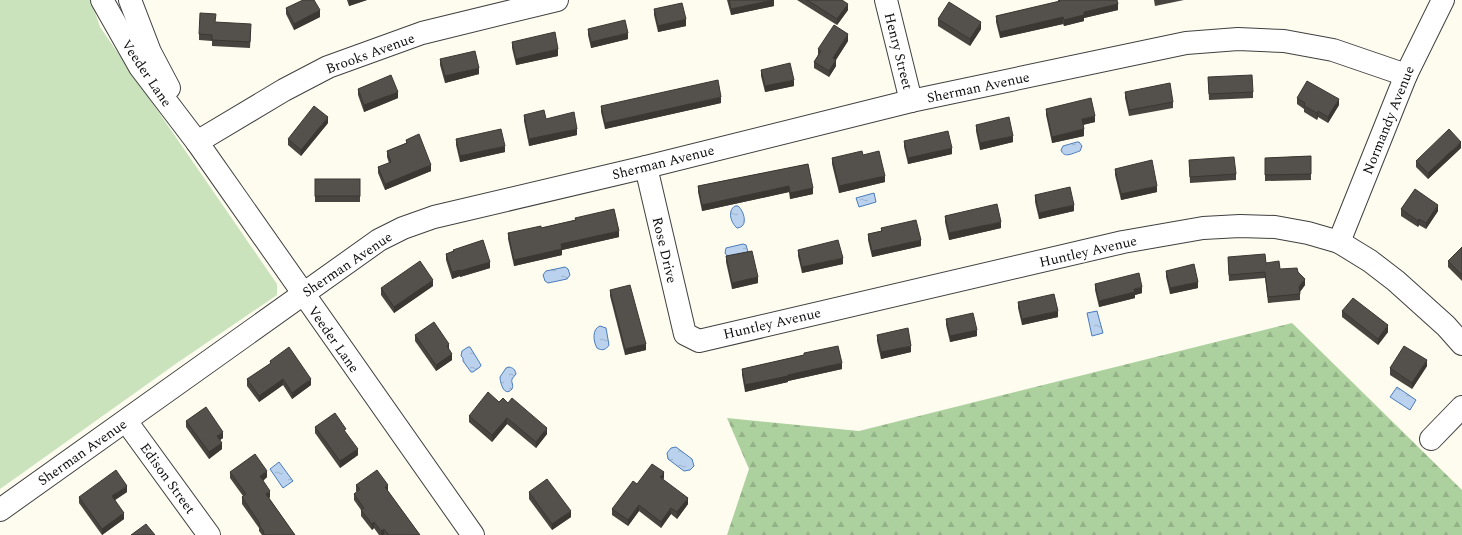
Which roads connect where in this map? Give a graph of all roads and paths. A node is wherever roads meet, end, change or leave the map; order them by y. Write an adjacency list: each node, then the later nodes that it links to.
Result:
1 (102, 0): 8 (street, Veeder Lane)
2 (130, 0): 8 (street, Veeder Lane)
3 (557, 0): 8 (street, Brooks Avenue)
4 (886, 0): 7 (street, Henry Street)
5 (1443, 0): 6 (street, Normandy Avenue)
6 (1406, 75): 7 (street, Sherman Avenue); 10 (street, Normandy Avenue)
7 (911, 101): 9 (street, Sherman Avenue)
8 (197, 142): 11 (street, Veeder Lane)
9 (646, 167): 11 (street, Sherman Avenue); 12 (street, Rose Drive)
10 (1339, 242): 12 (street, Huntley Avenue); 13 (street, Huntley Avenue)
11 (302, 293): 15 (street, Sherman Avenue); 19 (street, Veeder Lane)
12 (684, 334)
13 (1462, 344)
14 (1462, 407): 16 (street)
15 (126, 421): 17 (street, Sherman Avenue); 18 (street, Edison Street)
16 (1431, 439)
17 (0, 510)
18 (209, 535)
19 (473, 535)

